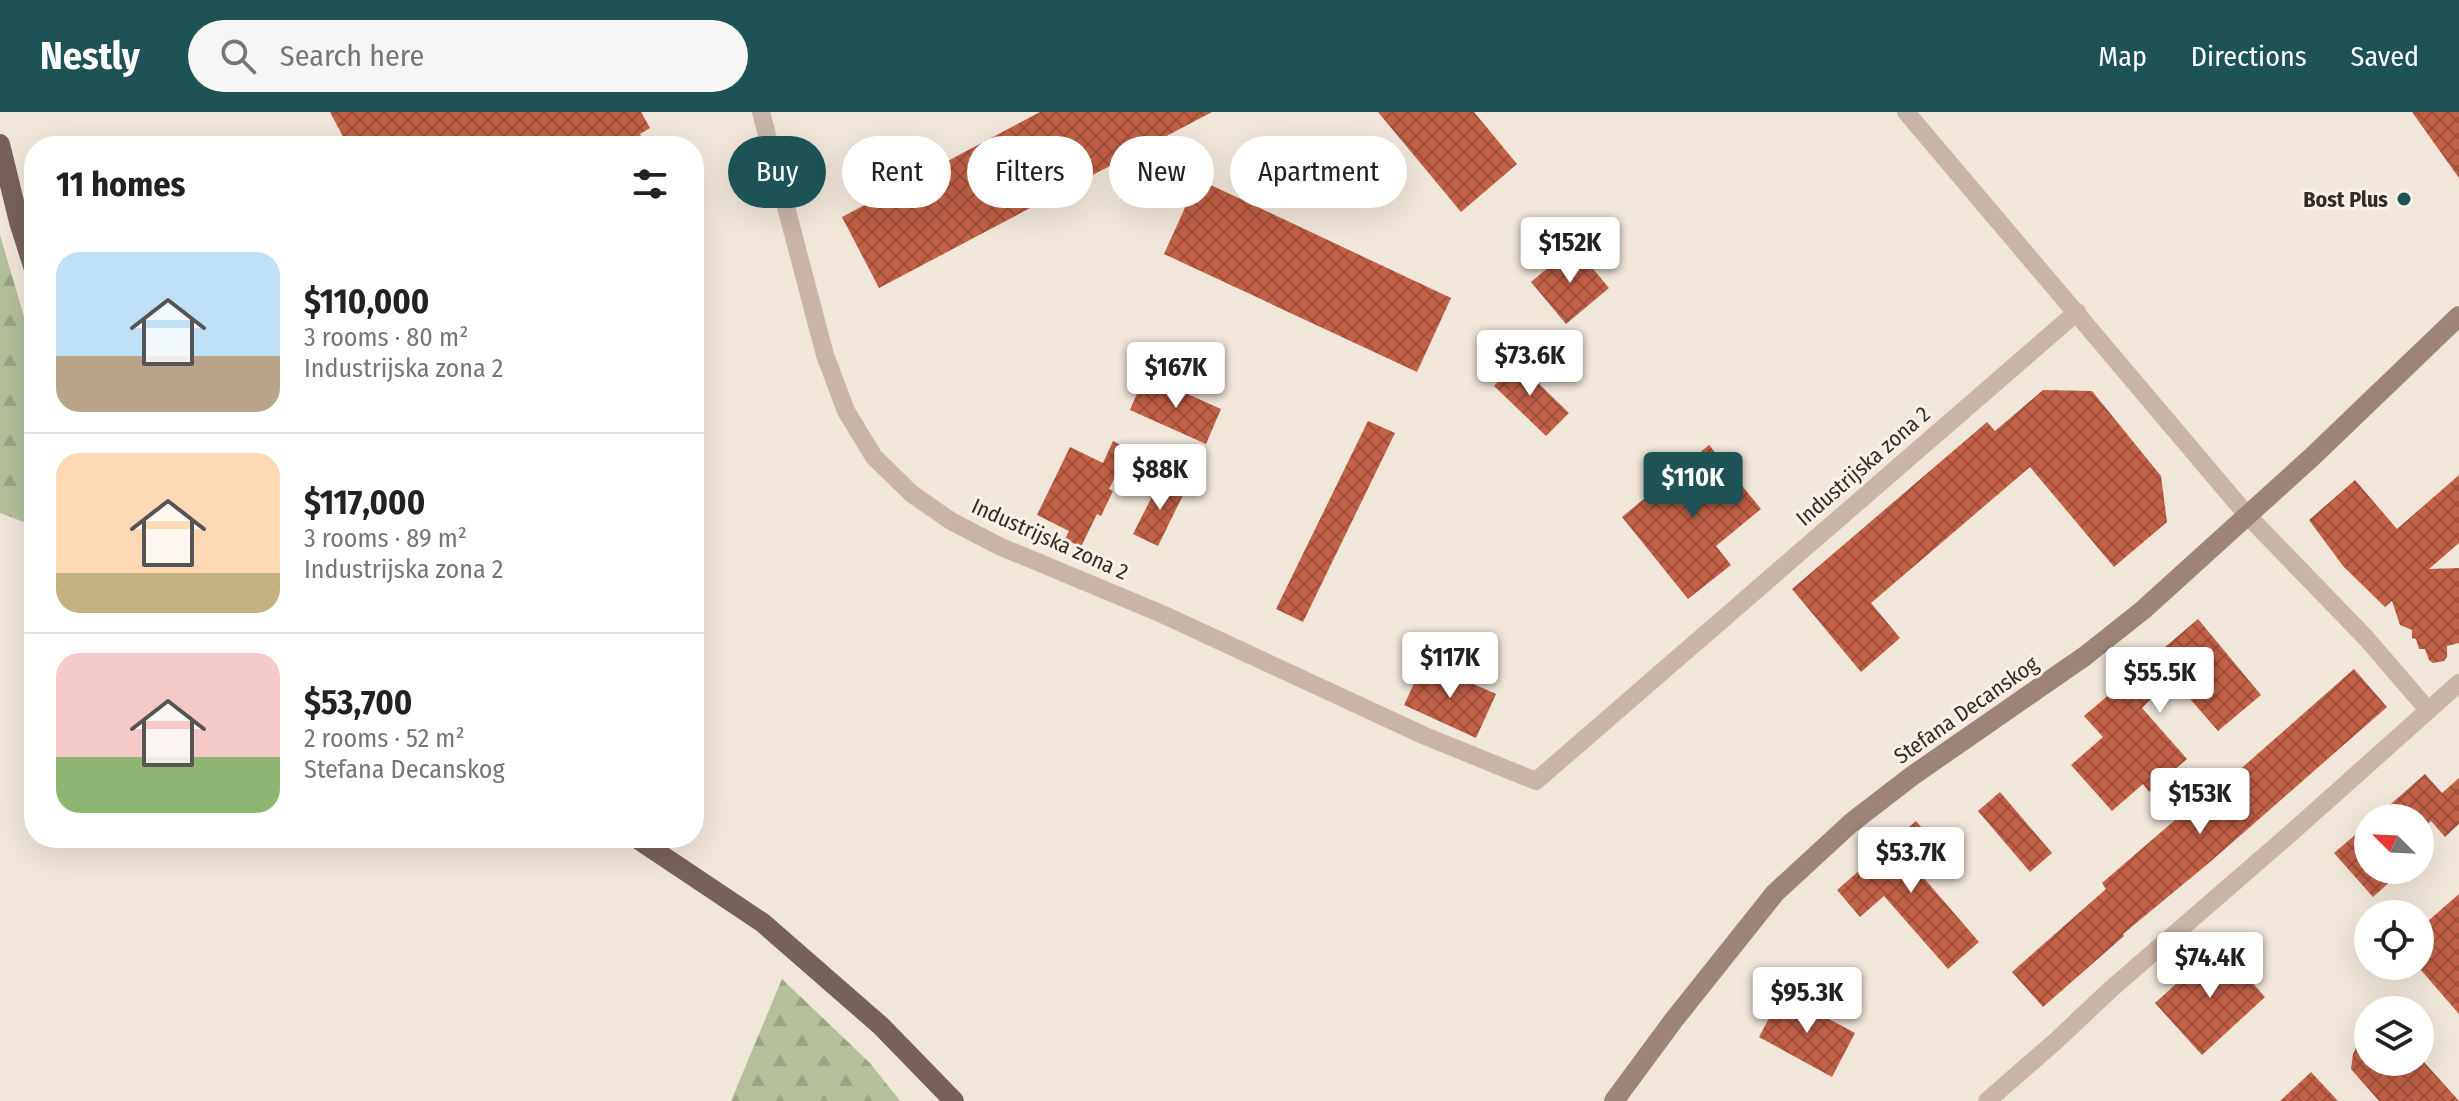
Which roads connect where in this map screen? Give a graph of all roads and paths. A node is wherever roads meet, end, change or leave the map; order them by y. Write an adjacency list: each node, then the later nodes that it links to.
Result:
1 (761, 112): 5 (street, Industrijska zona 2)
2 (1906, 112): 5 (street)
3 (0, 144): 4 (main road)
4 (24, 238)
5 (2077, 312): 7 (street)
6 (2459, 316): 7 (main road, Stefana Decanskog)
7 (2247, 515): 9 (street); 14 (main road, Stefana Decanskog)
8 (2459, 683): 9 (street)
9 (2428, 710): 15 (street)
10 (651, 848): 11 (main road)
11 (913, 1060): 12 (main road); 13 (main road)
12 (942, 1101)
13 (954, 1101)
14 (1612, 1101)
15 (1987, 1101)

